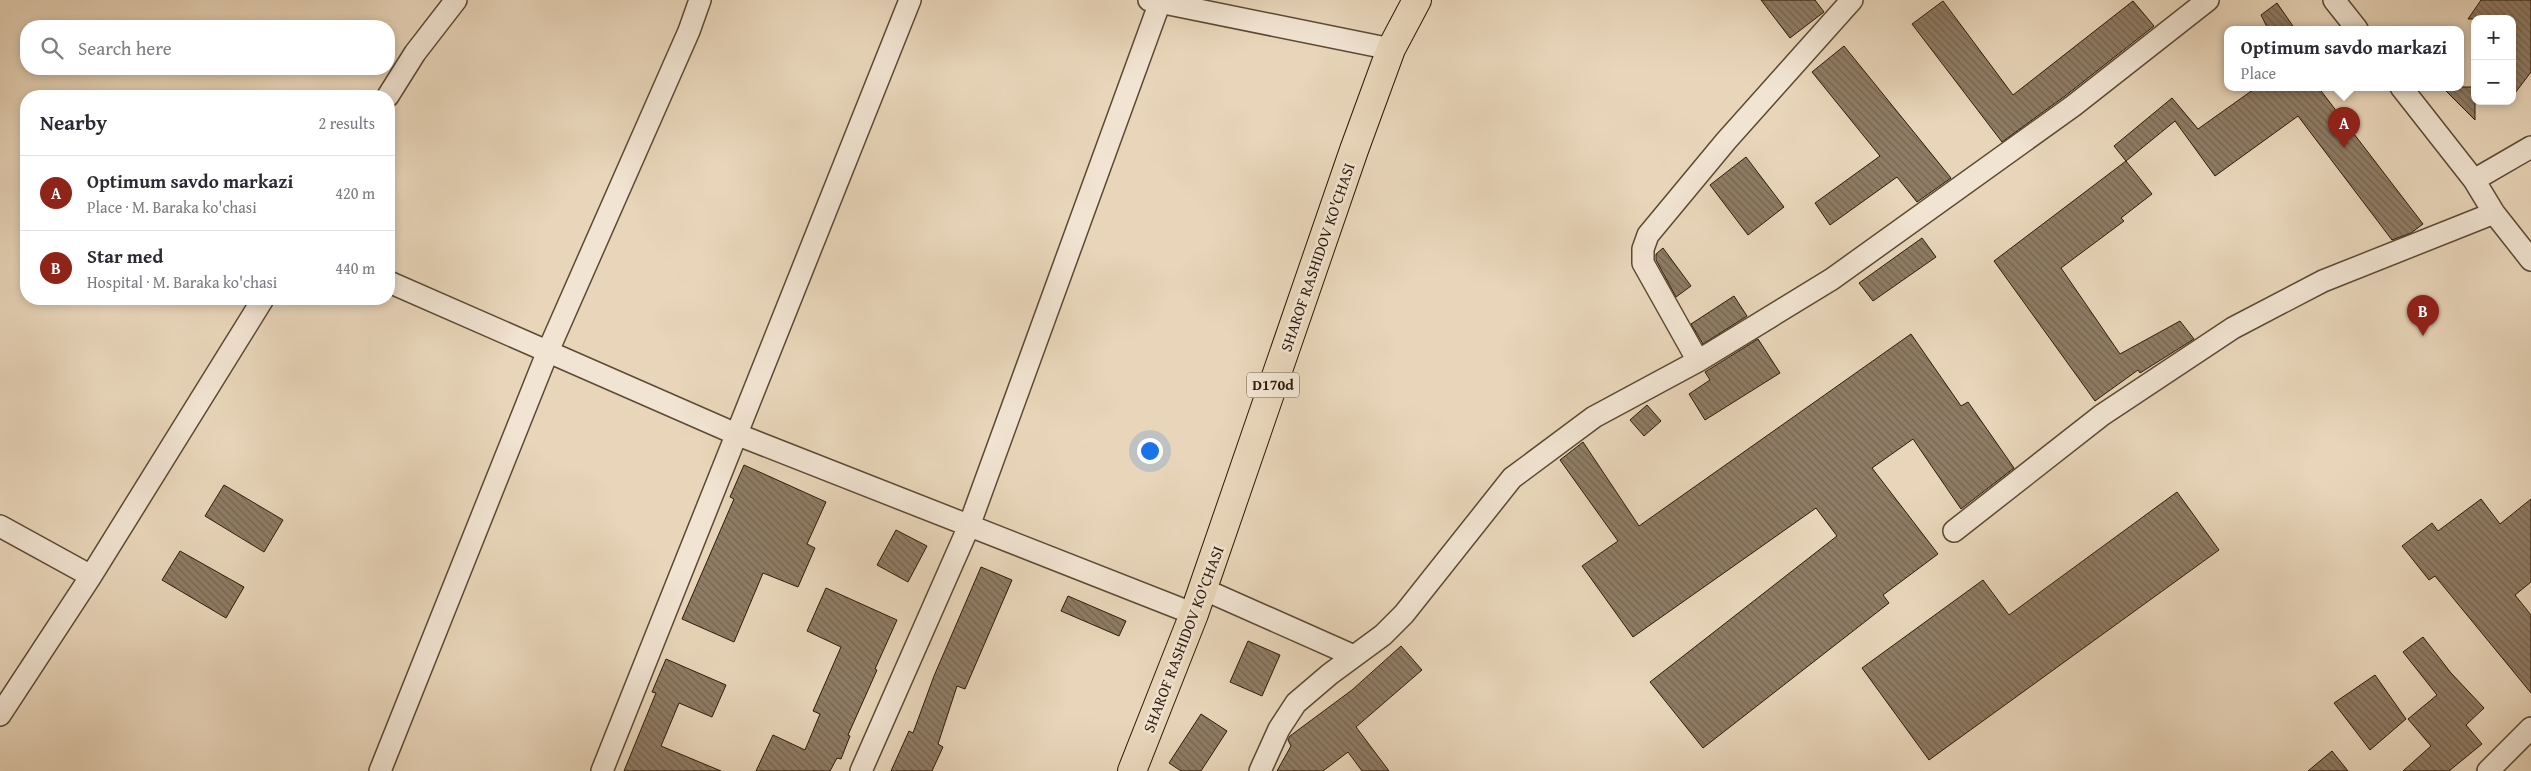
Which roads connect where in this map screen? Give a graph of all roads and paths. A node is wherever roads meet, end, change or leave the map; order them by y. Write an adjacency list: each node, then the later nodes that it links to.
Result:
1 (456, 0): 11 (street)
2 (700, 0): 19 (street)
3 (910, 0): 21 (street)
4 (1417, 0): 10 (main road, SHAROF RASHIDOV KO'CHASI / D170d)
5 (1852, 0): 20 (street)
6 (2208, 0): 20 (street)
7 (2334, 0): 9 (street)
8 (1154, 1): 10 (street); 23 (street)
9 (2355, 26)
10 (1391, 49): 26 (main road, SHAROF RASHIDOV KO'CHASI / D170d)
11 (392, 90)
12 (2404, 91): 14 (street)
13 (2529, 151): 14 (street)
14 (2474, 180): 15 (street)
15 (2494, 213): 16 (street); 24 (street)
16 (2531, 260)
17 (395, 285): 19 (street)
18 (259, 305): 25 (street)
19 (548, 351): 21 (street); 31 (street)
20 (1698, 361): 28 (street)
21 (736, 434): 23 (street); 32 (street)
22 (0, 526): 25 (street)
23 (969, 526): 27 (street); 33 (street)
24 (1954, 532)
25 (91, 576): 29 (street)
26 (1203, 588): 27 (main road, SHAROF RASHIDOV KO'CHASI / D170d); 28 (street)
27 (1194, 614): 34 (main road, SHAROF RASHIDOV KO'CHASI / D170d)
28 (1354, 656): 35 (street)
29 (0, 715)
30 (2531, 728): 36 (street)
31 (380, 771)
32 (602, 771)
33 (861, 771)
34 (1132, 771)
35 (1260, 771)
36 (2488, 771)

